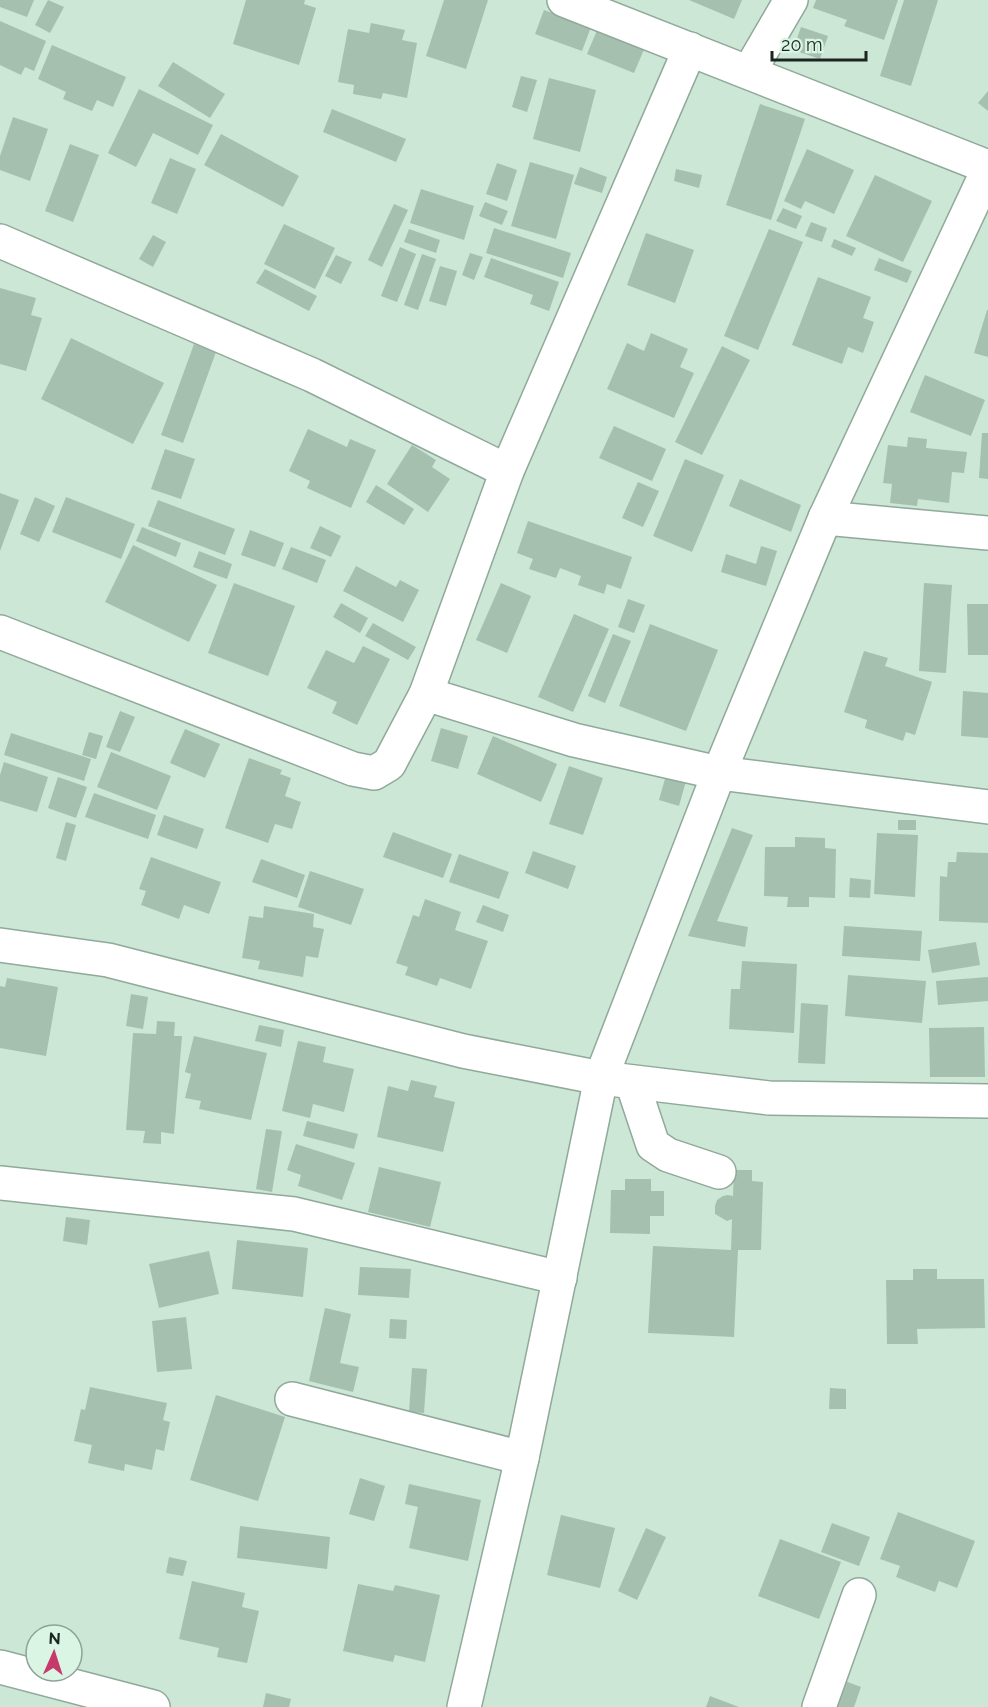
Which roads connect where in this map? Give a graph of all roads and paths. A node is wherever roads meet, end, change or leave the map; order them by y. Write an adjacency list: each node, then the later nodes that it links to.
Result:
1 (564, 0): 3 (street)
2 (790, 0): 4 (street)
3 (690, 49): 4 (street); 7 (street)
4 (749, 72): 5 (street)
5 (988, 169): 8 (street)
6 (0, 241): 7 (street)
7 (507, 471): 11 (street)
8 (825, 518): 9 (street); 12 (street)
9 (988, 533)
10 (0, 632): 11 (street)
11 (426, 694): 12 (street)
12 (719, 773): 13 (street); 15 (street)
13 (988, 807)
14 (0, 945): 15 (street)
15 (616, 1080): 16 (street); 17 (street); 19 (street)
16 (988, 1101)
17 (719, 1172)
18 (0, 1183): 19 (street)
19 (560, 1278): 21 (street)
20 (292, 1399): 21 (street)
21 (522, 1458): 25 (street)
22 (859, 1595): 26 (street)
23 (0, 1667): 24 (street)
24 (153, 1707)
25 (464, 1707)
26 (819, 1707)

